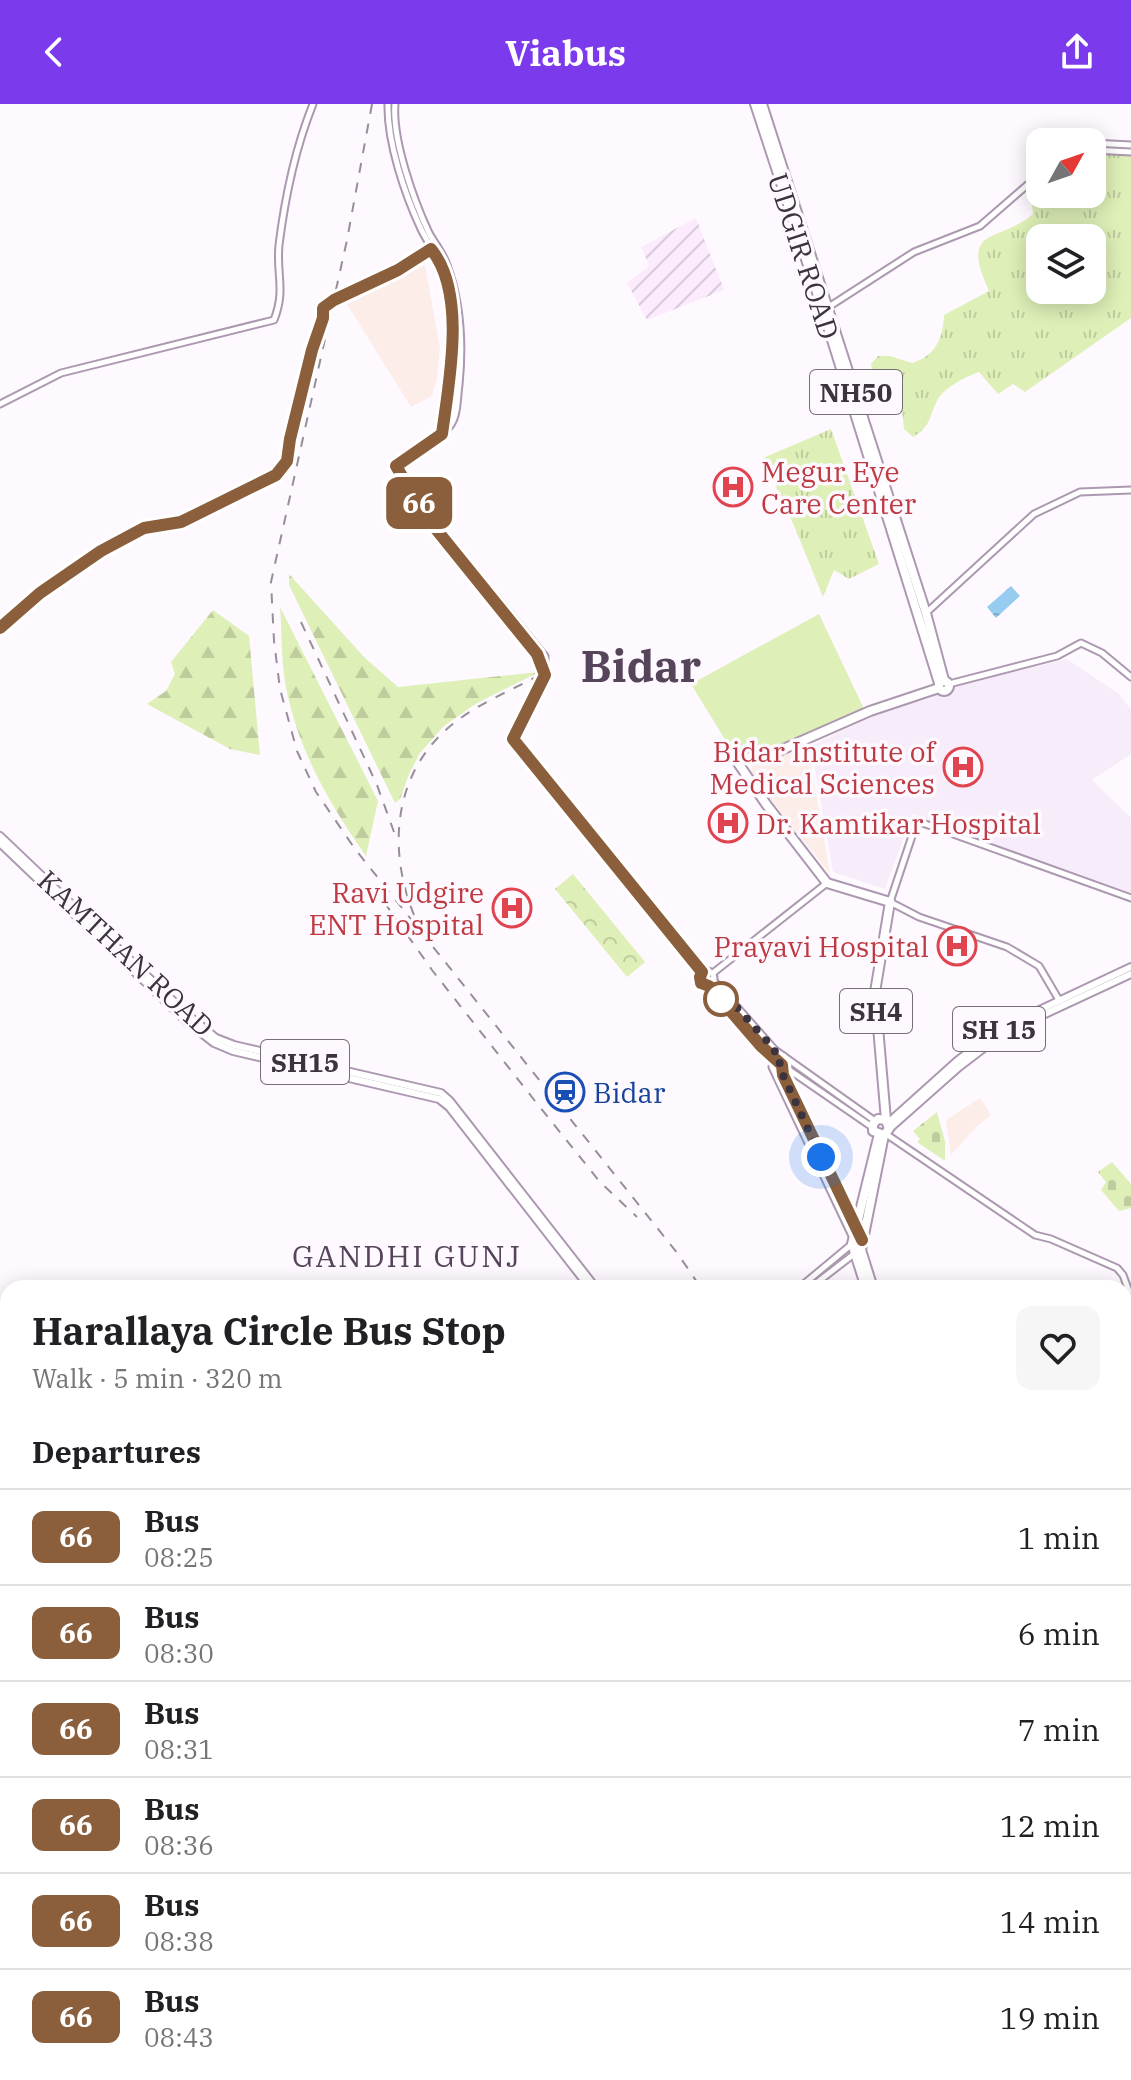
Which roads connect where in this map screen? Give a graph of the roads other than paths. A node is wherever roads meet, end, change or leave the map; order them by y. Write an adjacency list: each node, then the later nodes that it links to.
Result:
1 (313, 104): 14 (street)
2 (388, 104): 12 (street)
3 (395, 104): 11 (street)
4 (755, 104): 13 (highway, UDGIR ROAD / NH50)
5 (762, 104): 13 (highway, UDGIR ROAD / NH50)
6 (1106, 144): 7 (street)
7 (1131, 145)
8 (1106, 151): 9 (street)
9 (1131, 152)
10 (1026, 186): 13 (street)
11 (437, 246): 12 (street); 15 (street)
12 (431, 249): 15 (street); 18 (street)
13 (826, 309): 17 (highway, UDGIR ROAD / NH50); 20 (highway, UDGIR ROAD / NH50)
14 (0, 404)
15 (442, 434): 27 (street)
16 (1131, 490): 17 (street)
17 (926, 613): 20 (highway, UDGIR ROAD / NH50)
18 (0, 628)
19 (1131, 677): 20 (street)
20 (943, 684): 23 (highway)
21 (0, 836): 34 (main road, KAMTHAN ROAD / SH15)
22 (0, 843): 34 (main road, KAMTHAN ROAD / SH15)
23 (827, 883): 25 (highway); 28 (street)
24 (1131, 898): 25 (street)
25 (890, 902): 31 (street); 37 (highway, SH4)
26 (1131, 967): 31 (main road, SH 15)
27 (702, 972): 28 (street); 30 (street)
28 (713, 973): 30 (street)
29 (1131, 974): 37 (main road, SH 15)
30 (712, 984): 32 (street); 35 (street)
31 (1059, 1000): 37 (main road, SH 15)
32 (775, 1050): 33 (street); 35 (street)
33 (784, 1056): 36 (street); 37 (street)
34 (271, 1057): 40 (main road, KAMTHAN ROAD / SH15)
35 (774, 1058): 36 (street); 38 (street)
36 (782, 1065): 37 (street); 38 (street)
37 (882, 1127): 39 (highway, SH4); 45 (street)
38 (807, 1134): 39 (street)
39 (856, 1243): 41 (street); 42 (street); 43 (highway); 44 (highway, SH4)
40 (587, 1280)
41 (809, 1280)
42 (818, 1280)
43 (864, 1280)
44 (870, 1280)
45 (1125, 1280)

